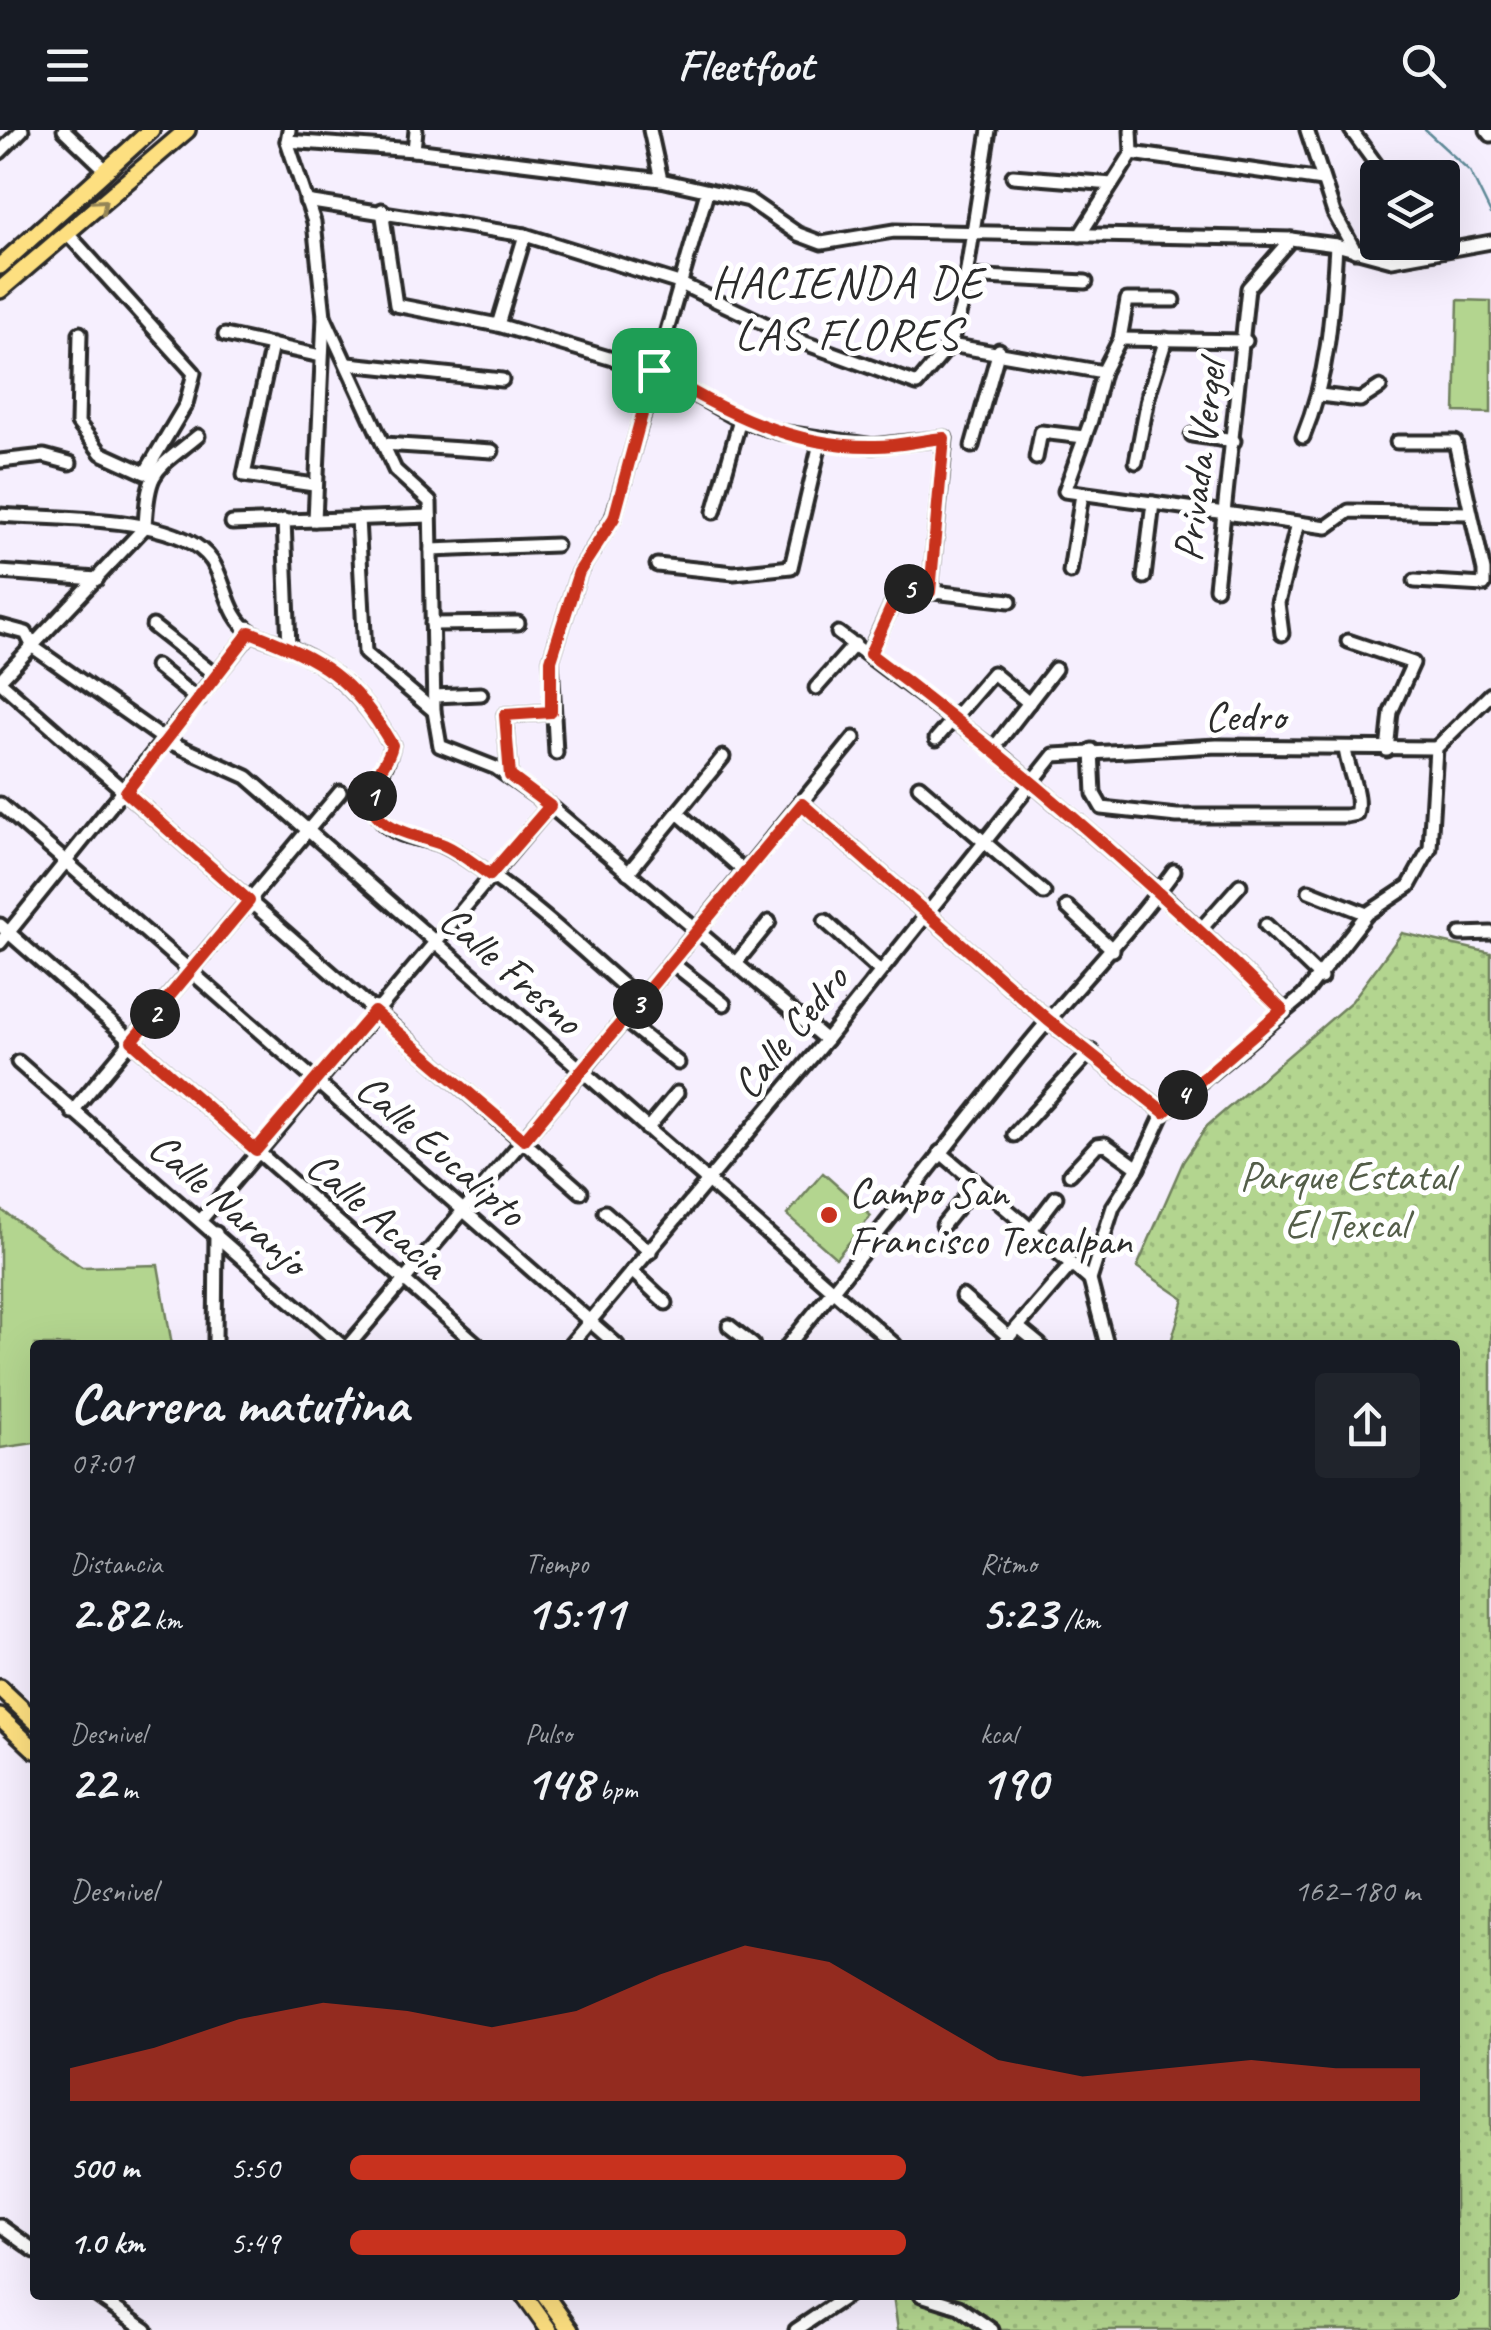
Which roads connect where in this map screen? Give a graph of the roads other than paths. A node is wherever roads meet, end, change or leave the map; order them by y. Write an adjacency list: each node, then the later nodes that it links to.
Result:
1 (22, 130): 13 (street)
2 (64, 130): 16 (street)
3 (151, 130): 16 (main road)
4 (416, 130): 12 (street)
5 (650, 130): 18 (street)
6 (989, 130): 24 (street)
7 (1131, 130): 14 (street)
8 (1307, 130): 19 (street)
9 (1351, 130): 15 (street)
10 (180, 132): 25 (main road, one-way to 10)
11 (288, 136): 12 (street); 22 (street)
12 (414, 150): 18 (street)
13 (0, 152)
14 (1132, 153): 19 (street); 20 (street)
15 (1373, 160)
16 (107, 171): 34 (main road)
17 (1013, 176): 20 (street)
18 (661, 180): 21 (street)
19 (1322, 180): 32 (street)
20 (1112, 184): 27 (street)
21 (706, 192): 24 (street); 36 (street)
22 (306, 201): 23 (street); 40 (street)
23 (382, 210): 26 (street); 41 (street)
24 (972, 231): 27 (street); 35 (street)
25 (68, 234): 38 (main road); 42 (street)
26 (526, 235): 36 (street); 41 (street)
27 (1080, 235): 28 (street)
28 (1291, 239): 30 (street); 46 (street, Privada Vergel)
29 (1491, 242): 31 (street)
30 (1336, 244): 32 (street); 56 (street)
31 (1460, 244)
32 (1355, 251): 33 (street)
33 (1360, 252)
34 (0, 266)
35 (966, 276): 37 (street); 47 (street)
36 (679, 282): 47 (street); 52 (street)
37 (1086, 282)
38 (0, 290)
39 (1174, 300): 45 (street)
40 (324, 316): 50 (street); 51 (street)
41 (498, 326): 52 (street)
42 (80, 333)
43 (225, 335): 48 (street)
44 (1166, 339): 45 (street); 46 (street); 71 (street)
45 (1120, 340): 53 (street)
46 (1246, 341): 63 (street, Privada Vergel)
47 (950, 344): 49 (street)
48 (272, 345): 50 (street); 72 (street)
49 (999, 350): 53 (street); 66 (street)
50 (321, 356): 72 (street)
51 (349, 364): 54 (street); 65 (street)
52 (654, 370): 57 (street); 120 (street)
53 (1103, 372): 60 (street)
54 (502, 380)
55 (1380, 387): 56 (street)
56 (1320, 395): 61 (street)
57 (740, 420): 62 (street); 75 (street)
58 (1192, 435): 63 (street)
59 (198, 436): 85 (street)
60 (1084, 437): 68 (street); 73 (street)
61 (1303, 437)
62 (821, 439): 88 (street); 95 (street)
63 (1234, 440): 77 (street, Privada Vergel)
64 (1397, 442): 76 (street)
65 (384, 444): 67 (street); 79 (street)
66 (972, 446)
67 (492, 451)
68 (1036, 458)
69 (0, 462): 70 (street)
70 (70, 462)
71 (1136, 462)
72 (314, 485): 82 (street)
73 (1082, 494): 74 (street); 90 (street)
74 (1153, 503): 77 (street); 91 (street)
75 (714, 512)
76 (1469, 513): 83 (street); 93 (street)
77 (1225, 514): 83 (street); 94 (street, Privada Vergel)
78 (0, 516): 85 (street)
79 (430, 516): 80 (street); 87 (street)
80 (358, 518): 82 (street); 119 (street)
81 (284, 520): 82 (street); 84 (street); 107 (street)
82 (314, 520)
83 (1298, 522): 103 (street)
84 (232, 523)
85 (146, 527): 92 (street); 101 (street)
86 (556, 545): 87 (street)
87 (431, 550): 98 (street)
88 (658, 564)
89 (0, 572): 92 (street)
90 (1070, 572)
91 (1144, 577)
92 (97, 579): 106 (street)
93 (1415, 582)
94 (1216, 588)
95 (930, 592): 96 (street); 108 (street)
96 (1010, 601)
97 (518, 622): 98 (street)
98 (432, 624): 116 (street)
99 (0, 626): 106 (street, Calle Fresno)
100 (153, 626): 111 (street)
101 (250, 632): 107 (street); 111 (street)
102 (838, 634): 105 (street)
103 (1282, 634)
104 (1348, 641): 129 (street)
105 (855, 644): 108 (street); 113 (street)
106 (33, 646): 112 (street); 124 (street, Calle Fresno)
107 (289, 647): 148 (street)
108 (870, 654): 121 (street)
109 (156, 666): 117 (street)
110 (1055, 669): 118 (street)
111 (215, 675): 117 (street)
112 (0, 681): 136 (street)
113 (816, 688)
114 (481, 694): 116 (street)
115 (1491, 694): 126 (street)
116 (434, 696): 119 (street)
117 (198, 700): 124 (street)
118 (1030, 702): 121 (street); 127 (street)
119 (434, 711): 133 (street)
120 (551, 712): 130 (street); 133 (street)
121 (954, 718): 123 (street); 127 (street)
122 (854, 738): 139 (street)
123 (936, 739)
124 (165, 740): 136 (street); 142 (street, Calle Fresno)
125 (1346, 748): 128 (street, Cedro); 128 (street); 129 (street, Cedro)
126 (1436, 748): 129 (street, Cedro); 156 (street)
127 (993, 749): 134 (street)
128 (1092, 750): 131 (street, Cedro)
129 (1387, 750)
130 (556, 752)
131 (1054, 754): 134 (street, Calle Cedro)
132 (723, 757): 141 (street)
133 (510, 776): 140 (street)
134 (1031, 781): 143 (street, Calle Cedro); 152 (street)
135 (919, 786): 143 (street)
136 (126, 792): 144 (street); 153 (street)
137 (340, 792): 142 (street)
138 (0, 804): 144 (street, Calle Eucalipto)
139 (802, 804): 146 (street); 155 (street)
140 (550, 806): 147 (street); 148 (street)
141 (678, 813): 146 (street); 147 (street)
142 (308, 833): 153 (street); 165 (street, Calle Fresno)
143 (983, 839): 151 (street); 155 (street, Calle Cedro)
144 (68, 864): 163 (street); 170 (street, Calle Eucalipto)
145 (1174, 870): 152 (street)
146 (745, 872): 161 (street)
147 (628, 873): 161 (street)
148 (490, 875): 165 (street); 172 (street)
149 (1240, 884): 160 (street)
150 (1309, 891): 156 (street)
151 (1044, 892)
152 (1159, 892): 160 (street); 166 (street)
153 (249, 901): 170 (street); 175 (street)
154 (1067, 907): 166 (street)
155 (925, 912): 169 (street, Calle Cedro); 177 (street)
156 (1368, 914): 171 (street)
157 (824, 921): 169 (street)
158 (769, 922): 168 (street)
159 (1266, 924): 171 (street)
160 (1201, 930): 174 (street)
161 (695, 932): 167 (street); 168 (street)
162 (1491, 933): 164 (street)
163 (3, 934): 179 (street, Calle Acacia)
164 (1460, 934)
165 (433, 942): 175 (street); 183 (street, Calle Fresno)
166 (1113, 950): 177 (street)
167 (671, 962): 172 (street); 173 (street)
168 (734, 964): 178 (street)
169 (880, 971): 178 (street, Calle Cedro)
170 (190, 972): 179 (street); 184 (street, Calle Eucalipto)
171 (1321, 978): 174 (street)
172 (640, 1001): 176 (street)
173 (724, 1004)
174 (1282, 1010): 187 (street)
175 (374, 1012): 184 (street); 190 (street)
176 (624, 1020): 182 (street); 183 (street)
177 (1048, 1020): 180 (street); 192 (street)
178 (826, 1040): 195 (street, Calle Cedro)
179 (132, 1041): 186 (street); 191 (street, Calle Acacia)
180 (1091, 1051): 187 (street); 189 (street)
181 (18, 1062): 186 (street, Calle Naranjo)
182 (678, 1064)
183 (581, 1072): 188 (street, Calle Fresno); 190 (street)
184 (315, 1082): 191 (street); 199 (street, Calle Eucalipto)
185 (677, 1093): 188 (street)
186 (72, 1112): 201 (street, Calle Naranjo)
187 (1164, 1112): 193 (street)
188 (647, 1129): 195 (street, Calle Fresno)
189 (1014, 1134)
190 (524, 1140): 197 (street); 199 (street)
191 (256, 1150): 201 (street); 208 (street, Calle Acacia)
192 (940, 1152): 196 (street); 210 (street)
193 (1138, 1168): 194 (street); 209 (street)
194 (1070, 1174)
195 (706, 1180): 205 (street, Calle Cedro); 210 (street, Calle Fresno)
196 (977, 1183): 202 (street); 203 (street)
197 (581, 1192)
198 (1056, 1197): 203 (street)
199 (464, 1212): 208 (street); 213 (street, Calle Eucalipto)
200 (605, 1212): 205 (street)
201 (201, 1220): 204 (street, Calle Naranjo)
202 (943, 1225)
203 (1030, 1230): 206 (street)
204 (216, 1233): 216 (street); 217 (street, Calle Naranjo)
205 (650, 1252): 207 (street, Calle Cedro)
206 (1070, 1266): 209 (street); 215 (street)
207 (632, 1271): 212 (street); 213 (street, Calle Cedro)
208 (404, 1280): 218 (street); 219 (street, Calle Acacia)
209 (1090, 1280): 225 (street)
210 (832, 1291): 223 (street); 224 (street, Calle Fresno)
211 (962, 1296): 215 (street)
212 (666, 1303)
213 (590, 1322): 220 (street, Calle Cedro); 221 (street, Calle Eucalipto)
214 (730, 1326): 222 (street)
215 (1010, 1336)
216 (215, 1340)
217 (335, 1340)
218 (353, 1340)
219 (472, 1340)
220 (574, 1340)
221 (611, 1340)
222 (746, 1340)
223 (792, 1340)
224 (889, 1340)
225 (1106, 1340)
226 (0, 1688): 227 (main road)
227 (30, 1716)
228 (0, 1717): 229 (main road)
229 (30, 1745)
230 (0, 2226): 231 (street)
231 (30, 2247)
232 (103, 2300): 237 (street)
233 (528, 2300): 238 (main road)
234 (551, 2300): 239 (main road)
235 (841, 2300): 240 (street)
236 (937, 2300): 241 (street)
237 (146, 2330)
238 (549, 2330)
239 (570, 2330)
240 (796, 2330)
241 (992, 2330)

